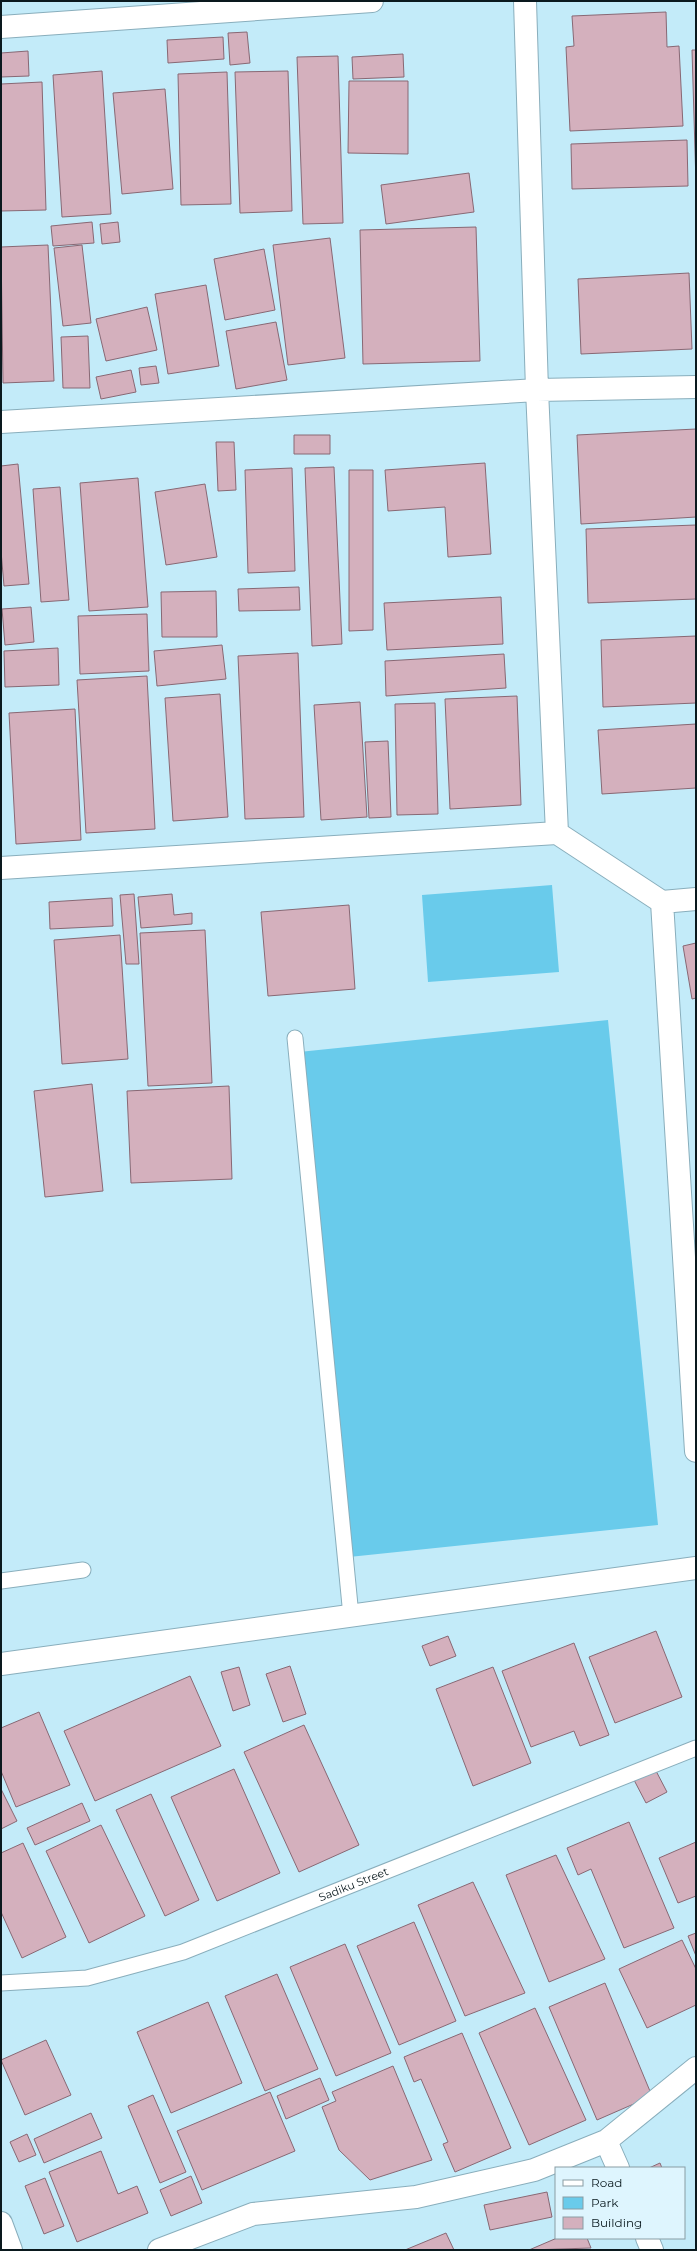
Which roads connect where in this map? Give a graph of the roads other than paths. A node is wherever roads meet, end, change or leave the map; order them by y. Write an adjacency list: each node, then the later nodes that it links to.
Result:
1 (372, 1): 3 (street)
2 (525, 1): 5 (street)
3 (1, 27)
4 (696, 387): 5 (street)
5 (537, 390): 6 (street); 7 (street)
6 (1, 422)
7 (557, 833): 8 (street); 10 (street)
8 (1, 868)
9 (696, 899): 10 (street)
10 (662, 902): 12 (street)
11 (295, 1038): 16 (lane)
12 (696, 1451)
13 (696, 1568): 16 (street)
14 (83, 1570): 15 (lane)
15 (1, 1581)
16 (351, 1616): 17 (street)
17 (1, 1664)
18 (696, 1748): 19 (lane, Sadiku Street)
19 (1, 1984)
20 (696, 2068): 21 (street)
21 (606, 2141): 22 (street); 26 (street)
22 (618, 2167)
23 (1, 2223): 25 (street)
24 (647, 2239): 27 (street)
25 (11, 2250)
26 (159, 2250)
27 (652, 2250)

